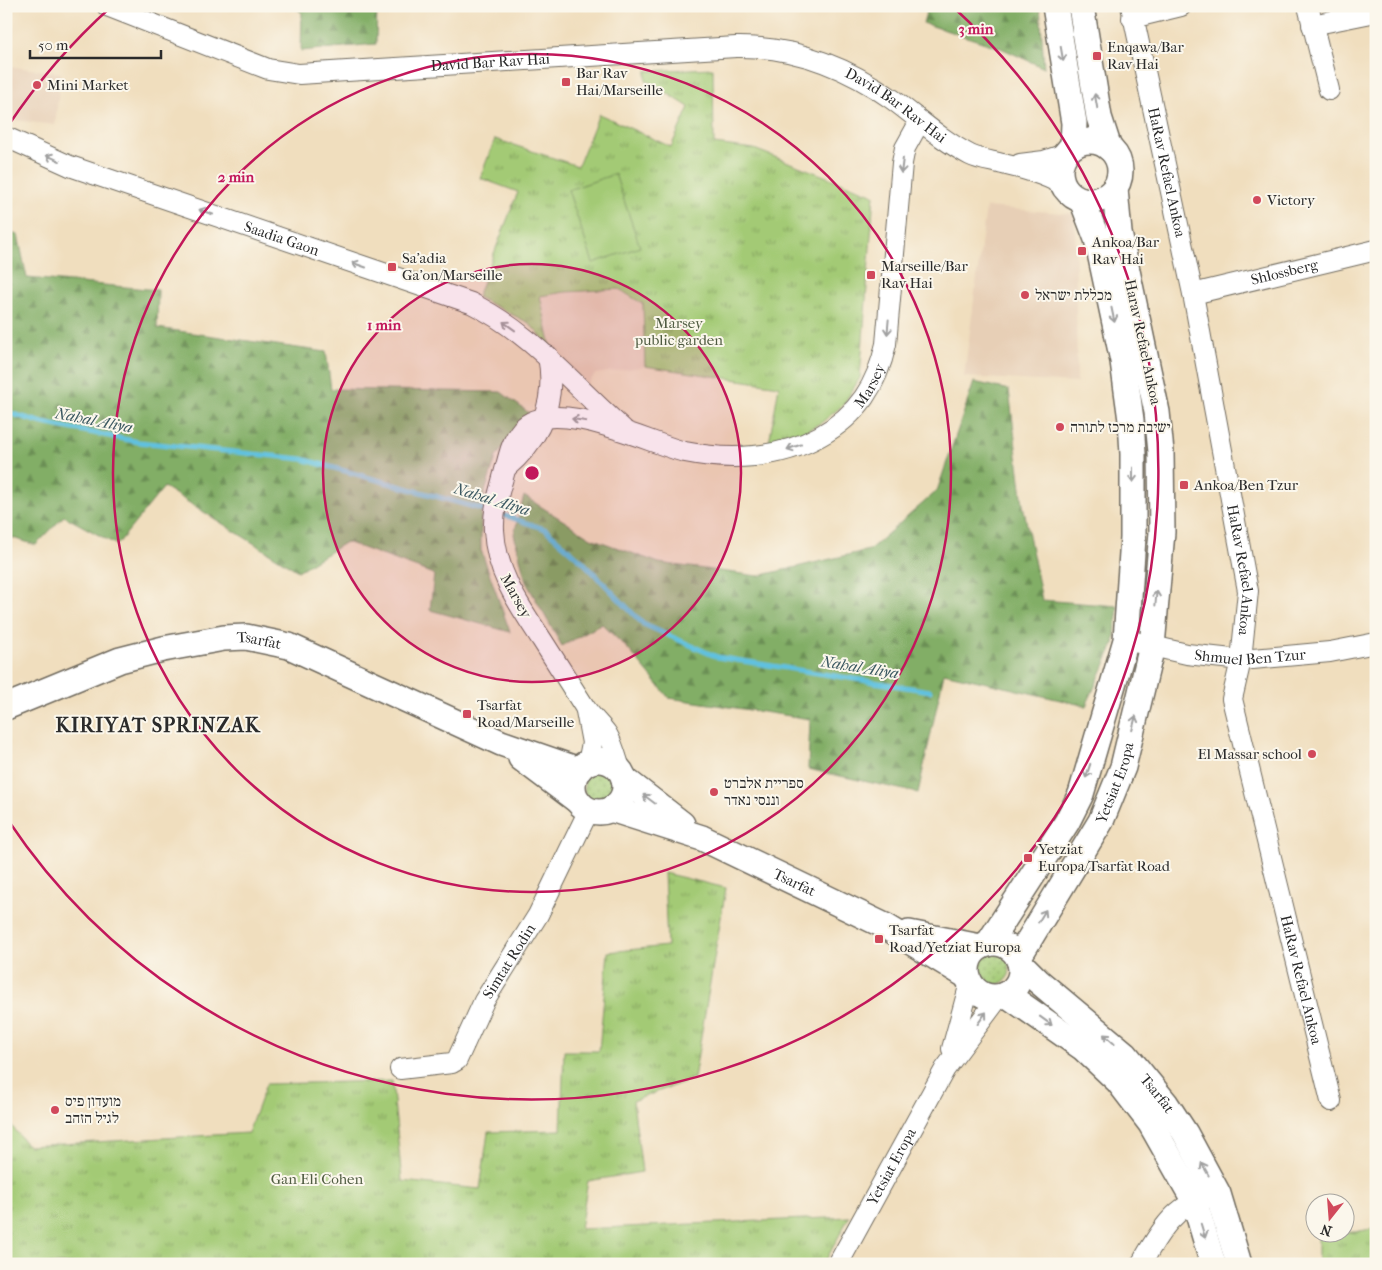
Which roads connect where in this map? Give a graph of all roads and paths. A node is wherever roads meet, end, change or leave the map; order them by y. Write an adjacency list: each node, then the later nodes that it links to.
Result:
1 (107, 6): 9 (street, David Bar Rav Hai)
2 (1054, 6): 12 (street, one-way to 12)
3 (1081, 6): 11 (street, one-way to 3)
4 (1182, 6): 5 (street)
5 (1131, 12): 17 (street, HaRav Refael Ankoa)
6 (1376, 12): 7 (street)
7 (1310, 16): 8 (street)
8 (1329, 90)
9 (920, 121): 13 (street, David Bar Rav Hai); 20 (street, Marsey, one-way to 20)
10 (6, 137): 18 (street, Saadia Gaon, one-way to 10)
11 (1109, 148): 12 (street); 14 (street)
12 (1069, 150): 13 (street, David Bar Rav Hai); 15 (street)
13 (1005, 165): 15 (street, David Bar Rav Hai)
14 (1115, 189): 15 (street); 23 (street, Harav Refael Ankoa, one-way to 14)
15 (1073, 193): 21 (street, Harav Refael Ankoa, one-way to 21)
16 (1376, 250): 17 (street, Shlossberg)
17 (1193, 294): 24 (street, HaRav Refael Ankoa)
18 (548, 356): 19 (street, Marsey); 20 (street, Marsey)
19 (544, 418): 20 (street, Marsey, one-way to 19); 26 (street, Marsey)
20 (626, 432)
21 (1126, 640): 23 (street, Shmuel Ben Tzur); 33 (street, Yetsiat Eropa, one-way to 33)
22 (1376, 643): 24 (street, Shmuel Ben Tzur)
23 (1152, 646): 24 (street, Shmuel Ben Tzur); 34 (street, Yetsiat Eropa, one-way to 23)
24 (1241, 660): 39 (street, HaRav Refael Ankoa)
25 (6, 707): 27 (street, Tsarfat)
26 (586, 709): 28 (street, Marsey); 29 (street, Marsey)
27 (501, 743): 28 (street, Tsarfat); 30 (street, Tsarfat)
28 (584, 767): 29 (street); 30 (street)
29 (623, 776): 30 (street); 31 (street, Tsarfat, one-way to 29)
30 (593, 807): 31 (street, Tsarfat); 38 (street, Simtat Rodin)
31 (702, 838): 32 (street, Tsarfat)
32 (885, 926): 33 (street, Tsarfat); 35 (street, Tsarfat)
33 (984, 945): 34 (street); 35 (street)
34 (1019, 961): 36 (street); 40 (street, Tsarfat, one-way to 34)
35 (969, 980): 36 (street); 37 (street, Yetsiat Eropa)
36 (1002, 995): 37 (street, Yetsiat Eropa, one-way to 36); 41 (street, Tsarfat, one-way to 41)
37 (945, 1068): 42 (street, Yetsiat Eropa)
38 (400, 1069)
39 (1331, 1101)
40 (1218, 1194): 41 (street); 45 (street, Tsarfat)
41 (1194, 1200): 43 (street); 44 (street, Tsarfat, one-way to 44)
42 (838, 1264)
43 (1141, 1264)
44 (1213, 1264)
45 (1238, 1264)

